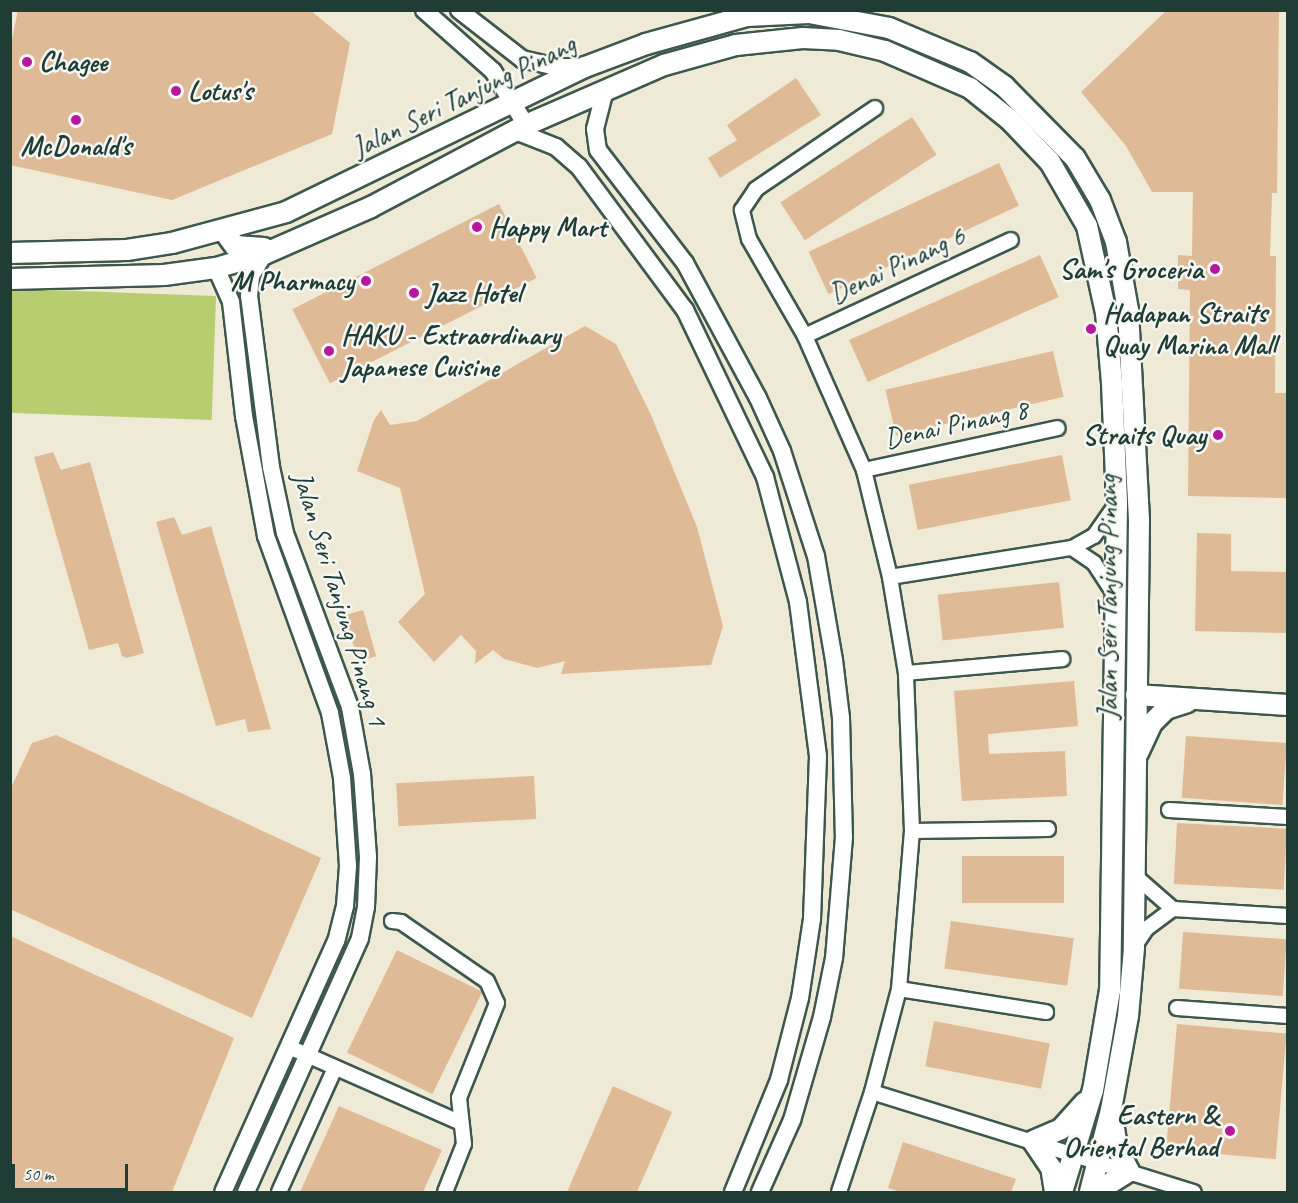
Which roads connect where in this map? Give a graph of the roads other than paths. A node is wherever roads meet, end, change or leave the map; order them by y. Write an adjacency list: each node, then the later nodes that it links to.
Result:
1 (424, 10): 5 (street)
2 (459, 10): 3 (street)
3 (585, 67): 5 (main road, Jalan Seri Tanjung Pinang); 26 (main road, Jalan Seri Tanjung Pinang)
4 (605, 90): 7 (main road, Jalan Seri Tanjung Pinang); 18 (main road, Jalan Seri Tanjung Pinang); 59 (street)
5 (513, 102): 7 (street); 8 (main road, Jalan Seri Tanjung Pinang)
6 (875, 108): 15 (street)
7 (520, 128): 10 (main road, Jalan Seri Tanjung Pinang); 58 (street)
8 (224, 231): 10 (main road); 11 (main road, Jalan Seri Tanjung Pinang)
9 (1011, 240): 15 (street, Denai Pinang 6)
10 (283, 247): 12 (main road, Jalan Seri Tanjung Pinang)
11 (10, 253)
12 (264, 254): 13 (main road, Jalan Seri Tanjung Pinang); 22 (street, Jalan Seri Tanjung Pinang 1)
13 (216, 268): 14 (main road, Jalan Seri Tanjung Pinang); 23 (street, Jalan Seri Tanjung Pinang 1)
14 (10, 279)
15 (805, 336): 17 (street)
16 (1058, 428): 17 (street, Denai Pinang 8)
17 (864, 470): 20 (street)
18 (1117, 502): 19 (street); 21 (main road, Jalan Seri Tanjung Pinang)
19 (1071, 548): 20 (street); 21 (street)
20 (890, 576): 25 (street)
21 (1116, 596): 46 (main road, Jalan Seri Tanjung Pinang)
22 (324, 632): 23 (street); 44 (street, Jalan Seri Tanjung Pinang 1)
23 (306, 639): 43 (street, Jalan Seri Tanjung Pinang 1)
24 (1062, 659): 25 (street)
25 (906, 673): 33 (street)
26 (1136, 695): 27 (main road); 29 (main road, Jalan Seri Tanjung Pinang)
27 (1208, 700): 28 (main road); 29 (main road)
28 (1287, 705)
29 (1136, 759): 34 (main road, Jalan Seri Tanjung Pinang)
30 (1169, 810): 31 (street)
31 (1287, 817)
32 (1048, 829): 33 (street)
33 (912, 831): 39 (street)
34 (1134, 875): 35 (street); 38 (main road, Jalan Seri Tanjung Pinang)
35 (1173, 909): 36 (street); 38 (street)
36 (1287, 916)
37 (392, 921): 49 (street)
38 (1134, 948): 48 (main road, Jalan Seri Tanjung Pinang)
39 (899, 989): 41 (street); 47 (street)
40 (1177, 1008): 42 (street)
41 (1046, 1012)
42 (1287, 1016)
43 (289, 1047): 44 (street); 54 (street, Jalan Seri Tanjung Pinang 1)
44 (306, 1055): 45 (street); 55 (street, Jalan Seri Tanjung Pinang 1)
45 (335, 1068): 49 (street); 56 (street)
46 (1093, 1090): 50 (main road); 51 (main road, Jalan Seri Tanjung Pinang)
47 (872, 1092): 50 (street); 60 (street)
48 (1112, 1110): 52 (main road, Jalan Seri Tanjung Pinang); 53 (main road)
49 (459, 1122): 57 (street)
50 (1033, 1141): 51 (street); 61 (main road)
51 (1075, 1155): 52 (street); 62 (main road, Jalan Seri Tanjung Pinang)
52 (1099, 1162): 53 (street); 63 (main road, Jalan Seri Tanjung Pinang)
53 (1129, 1172): 64 (main road); 65 (street)
54 (223, 1192)
55 (246, 1192)
56 (279, 1192)
57 (445, 1192)
58 (733, 1192)
59 (760, 1192)
60 (839, 1192)
61 (1055, 1192)
62 (1062, 1192)
63 (1090, 1192)
64 (1096, 1192)
65 (1194, 1192)

